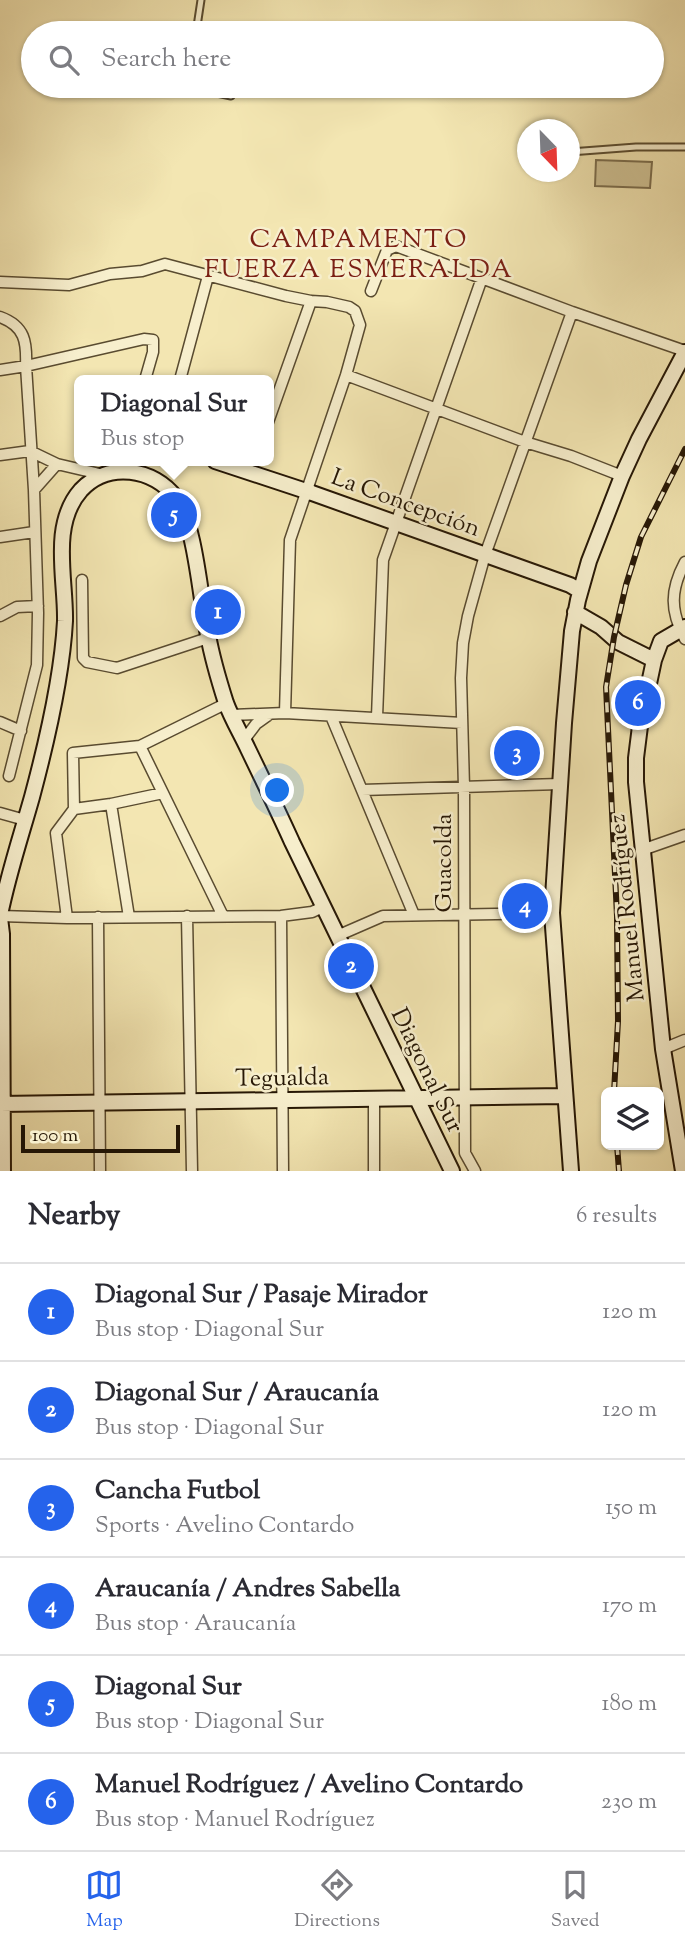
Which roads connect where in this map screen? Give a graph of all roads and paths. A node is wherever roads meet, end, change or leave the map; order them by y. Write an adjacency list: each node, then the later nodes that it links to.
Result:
1 (201, 0): 2 (lane)
2 (197, 21)
3 (685, 147): 4 (lane)
4 (580, 151)
5 (208, 276): 7 (street); 9 (street); 16 (street)
6 (482, 278): 8 (street); 10 (street); 19 (street)
7 (0, 282)
8 (371, 291)
9 (311, 302): 17 (street); 18 (street)
10 (572, 312): 12 (street); 20 (street, Guacolda)
11 (0, 317): 13 (street)
12 (685, 352): 27 (main road)
13 (26, 366): 14 (street); 15 (street); 21 (street)
14 (0, 370)
15 (146, 375)
16 (181, 375)
17 (346, 375): 19 (street); 29 (street)
18 (274, 405)
19 (436, 409): 20 (street); 30 (street)
20 (525, 442): 27 (street); 33 (street, Guacolda)
21 (30, 451): 22 (street); 23 (street); 28 (street)
22 (0, 455)
23 (57, 464): 26 (street); 28 (street)
24 (111, 466): 26 (main road)
25 (253, 466): 29 (main road, La Concepción)
26 (104, 475): 41 (main road, Diagonal Sur); 61 (main road)
27 (622, 476): 36 (main road)
28 (34, 490): 31 (street)
29 (306, 491): 30 (main road, La Concepción); 44 (street)
30 (396, 523): 33 (main road, La Concepción); 47 (street)
31 (34, 532): 32 (street); 37 (street)
32 (0, 537)
33 (485, 555): 36 (main road, La Concepción); 49 (street, Guacolda)
34 (685, 562): 40 (street)
35 (82, 580): 41 (street)
36 (580, 591): 38 (main road)
37 (38, 606): 39 (street); 50 (street)
38 (575, 612): 42 (main road); 54 (main road)
39 (0, 616)
40 (683, 632): 42 (main road, Manuel Rodríguez)
41 (208, 638): 43 (main road, Diagonal Sur)
42 (654, 660): 63 (main road, Manuel Rodríguez)
43 (229, 709): 45 (street); 51 (main road, Diagonal Sur); 52 (street)
44 (285, 713): 45 (street); 46 (street)
45 (270, 714): 51 (street)
46 (331, 716): 47 (street); 56 (street)
47 (377, 717): 49 (street)
48 (0, 722): 50 (street)
49 (462, 723): 55 (street, Guacolda)
50 (21, 731): 53 (street)
51 (244, 740): 64 (main road, Diagonal Sur)
52 (140, 746): 57 (street); 59 (street)
53 (9, 776)
54 (560, 784): 55 (street); 65 (main road)
55 (464, 787): 56 (street); 67 (street, Guacolda)
56 (362, 790): 66 (street)
57 (163, 793): 58 (street); 70 (street)
58 (111, 804): 59 (street); 73 (street)
59 (74, 809): 74 (street)
60 (0, 813): 61 (street)
61 (25, 820): 68 (main road)
62 (685, 835): 63 (street)
63 (642, 850): 78 (main road, Manuel Rodríguez)
64 (323, 907): 71 (street); 75 (main road, Diagonal Sur)
65 (552, 913): 67 (street); 79 (main road)
66 (414, 915): 67 (street); 75 (street)
67 (465, 915): 80 (street, Guacolda)
68 (0, 916): 74 (street); 76 (main road)
69 (187, 916): 70 (street); 73 (street); 84 (street)
70 (223, 916): 71 (street)
71 (281, 916): 83 (street)
72 (98, 917): 73 (street); 74 (street); 85 (street)
73 (129, 917)
74 (66, 918)
75 (337, 936): 81 (main road, Diagonal Sur)
76 (1, 983): 86 (main road)
77 (685, 1040): 78 (street)
78 (663, 1048): 95 (main road, Manuel Rodríguez)
79 (565, 1096): 80 (main road, Tegualda); 94 (main road)
80 (465, 1097): 81 (main road, Tegualda); 93 (street, Guacolda)
81 (417, 1098): 82 (main road, Tegualda); 92 (main road, Diagonal Sur)
82 (374, 1099): 83 (main road, Tegualda); 91 (street)
83 (282, 1100): 84 (main road, Tegualda); 90 (street)
84 (192, 1101): 85 (main road, Tegualda); 89 (street)
85 (99, 1103): 86 (main road, Tegualda); 88 (street)
86 (2, 1104): 87 (main road)
87 (3, 1171)
88 (100, 1171)
89 (192, 1171)
90 (283, 1171)
91 (374, 1171)
92 (452, 1171)
93 (475, 1171)
94 (571, 1171)
95 (683, 1171)

